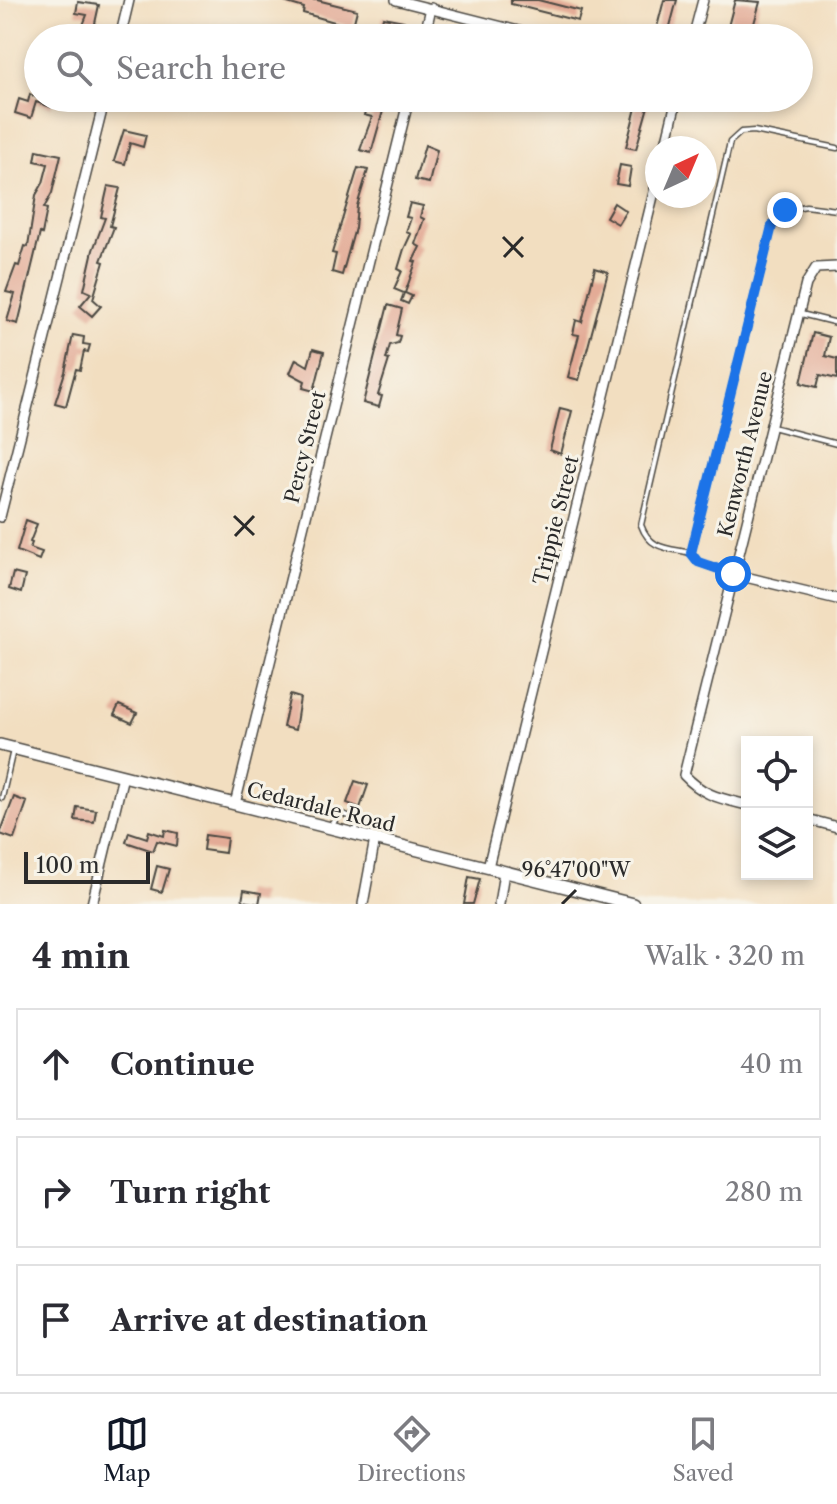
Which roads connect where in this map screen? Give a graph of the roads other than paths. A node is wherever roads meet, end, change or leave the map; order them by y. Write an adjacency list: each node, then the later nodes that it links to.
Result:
1 (129, 0): 5 (street)
2 (396, 0): 4 (street)
3 (703, 0): 8 (street)
4 (431, 8): 6 (street); 7 (street)
5 (123, 24)
6 (427, 24)
7 (492, 24)
8 (697, 24)
9 (101, 112): 21 (street)
10 (406, 112): 30 (street, Percy Street)
11 (674, 112): 12 (street)
12 (668, 136)
13 (837, 148): 22 (lane)
14 (650, 208): 34 (street, Trippie Street)
15 (837, 210): 22 (lane)
16 (837, 267): 17 (street, Kenworth Avenue)
17 (799, 313): 18 (lane); 19 (street, Kenworth Avenue)
18 (837, 323)
19 (770, 427): 20 (lane); 23 (street, Kenworth Avenue)
20 (837, 444)
21 (0, 517)
22 (691, 553): 23 (lane)
23 (733, 574): 24 (street); 29 (street, Kenworth Avenue)
24 (837, 599)
25 (0, 745): 26 (street, Cedardale Road)
26 (13, 748): 27 (street, Cedardale Road); 28 (lane)
27 (123, 776): 30 (street, Cedardale Road); 36 (street)
28 (2, 798)
29 (741, 803)
30 (235, 804): 33 (street, Cedardale Road)
31 (813, 821): 32 (street)
32 (837, 827)
33 (375, 839): 34 (street, Cedardale Road); 37 (street)
34 (488, 867): 35 (street, Cedardale Road)
35 (504, 872): 38 (street); 39 (street, Cedardale Road)
36 (92, 904)
37 (363, 904)
38 (499, 904)
39 (633, 904)

